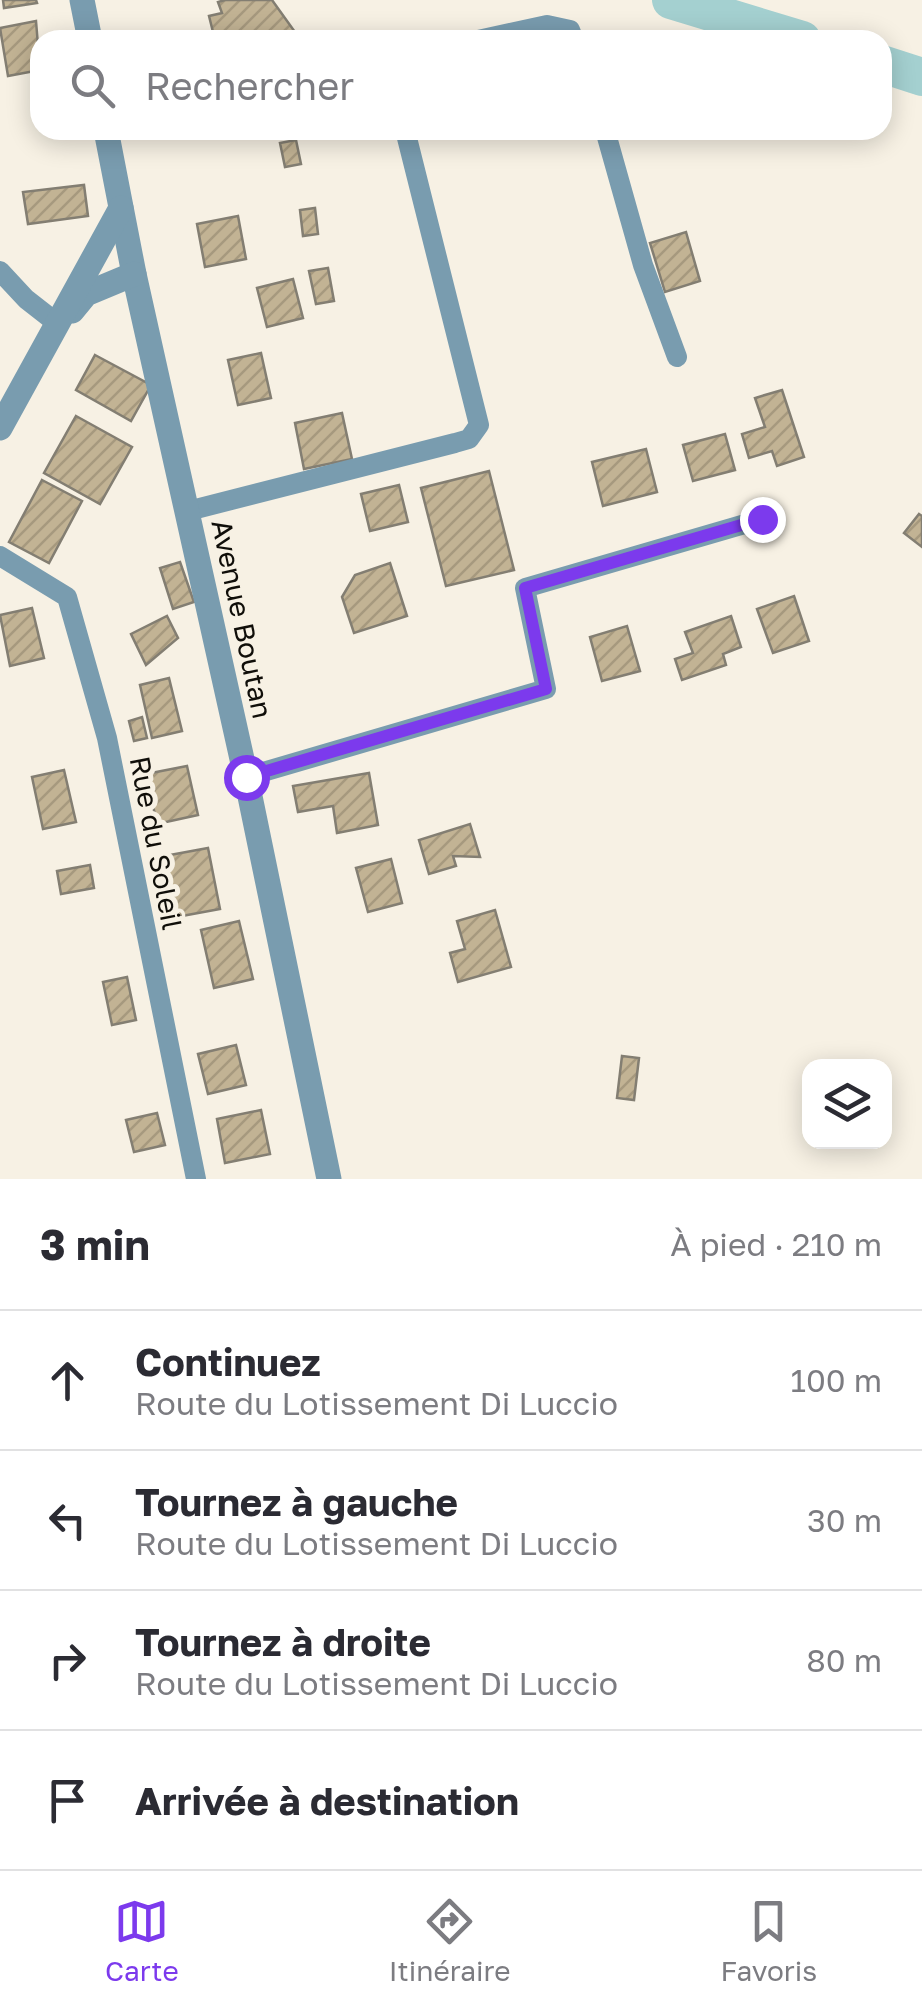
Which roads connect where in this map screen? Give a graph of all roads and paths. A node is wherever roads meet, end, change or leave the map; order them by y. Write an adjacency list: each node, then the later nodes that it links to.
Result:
1 (82, 0): 2 (street)
2 (88, 30)
3 (524, 30): 4 (street)
4 (570, 30)
5 (108, 140): 8 (street, Avenue Boutan)
6 (407, 140): 14 (street)
7 (608, 140): 12 (street)
8 (121, 208): 10 (street, Avenue Boutan); 11 (street)
9 (0, 271): 11 (street)
10 (134, 274): 11 (street); 14 (street, Avenue Boutan)
11 (56, 329): 13 (street)
12 (677, 357)
13 (0, 428)
14 (188, 512): 17 (street, Avenue Boutan)
15 (762, 519): 17 (street)
16 (0, 556): 19 (street, Rue du Soleil)
17 (246, 777): 18 (street, Avenue Boutan)
18 (322, 1178)
19 (196, 1179)

